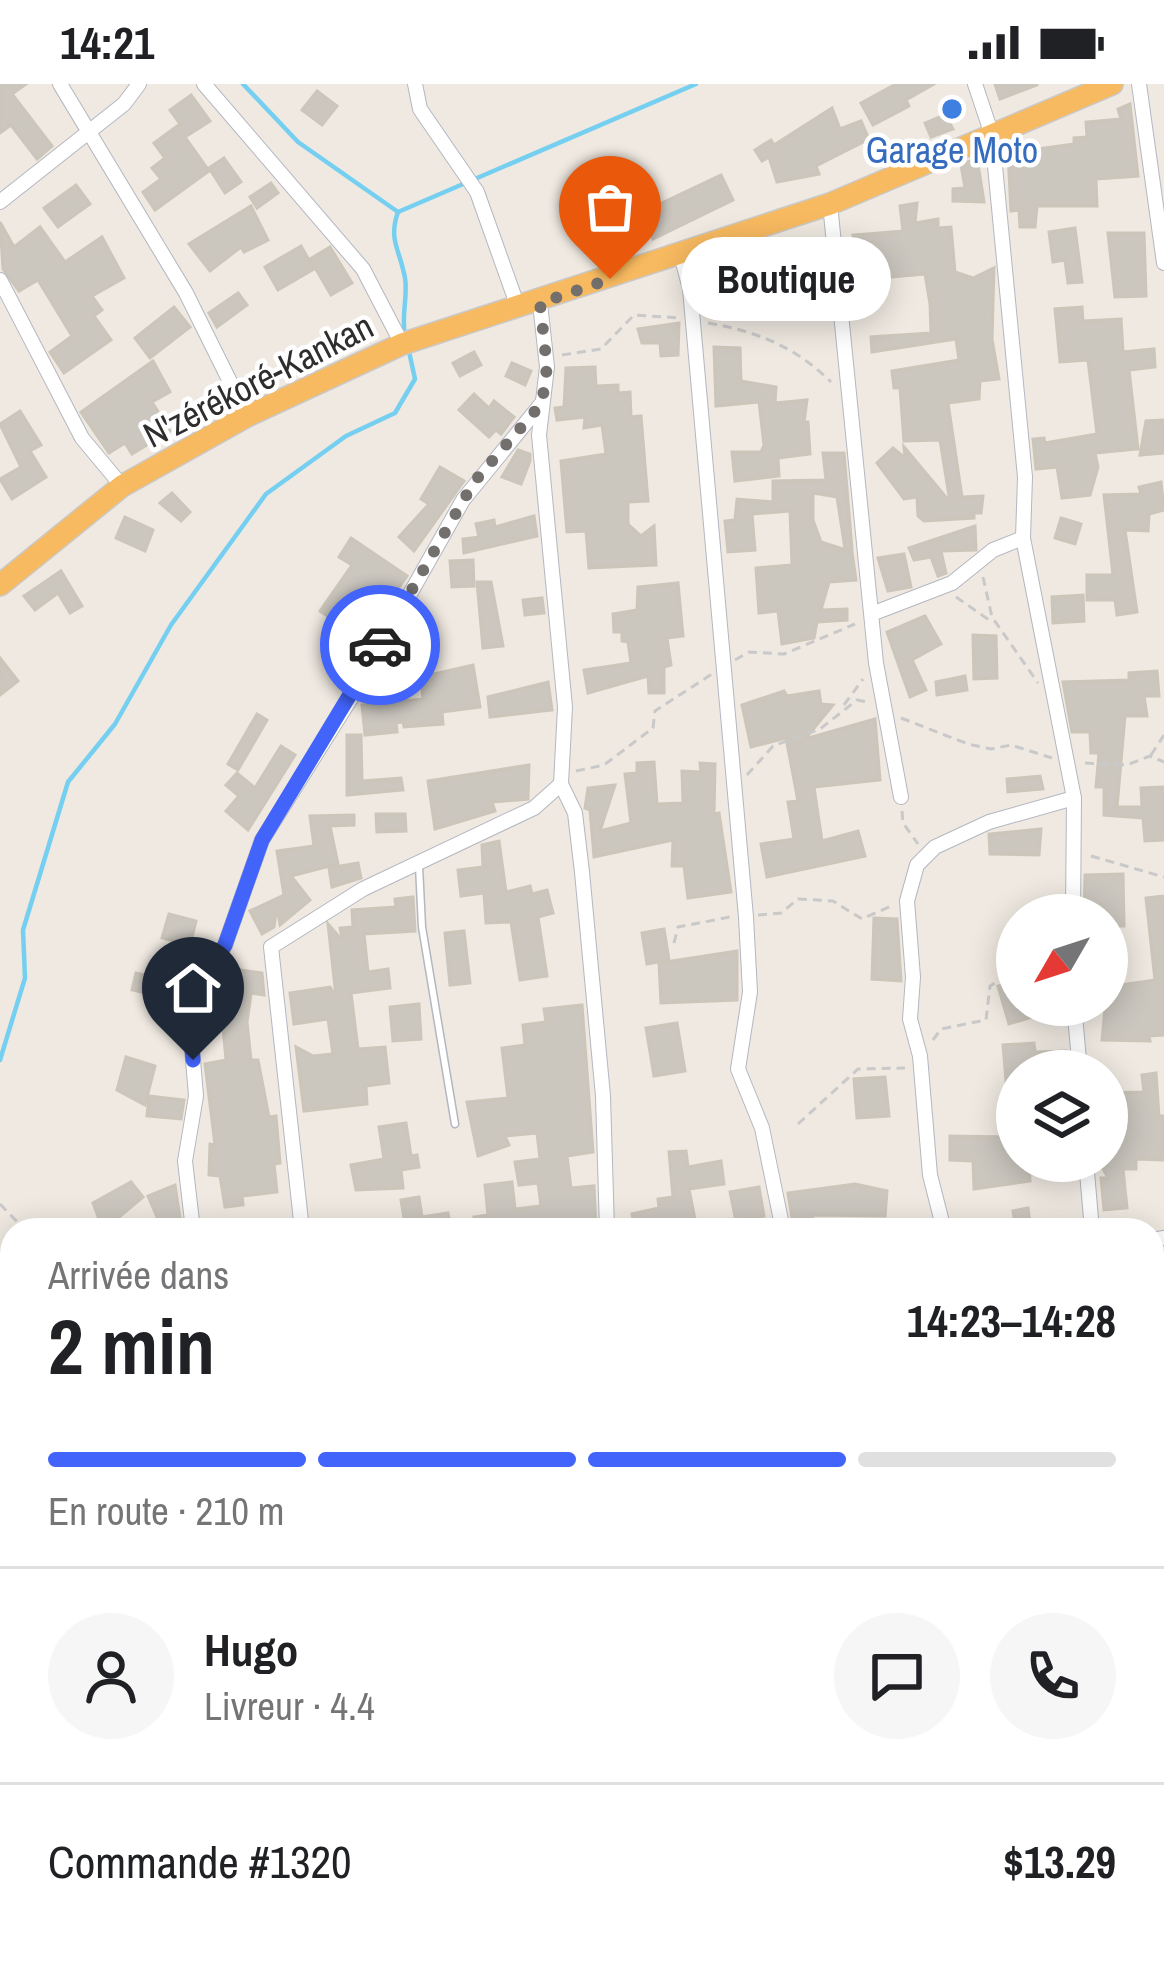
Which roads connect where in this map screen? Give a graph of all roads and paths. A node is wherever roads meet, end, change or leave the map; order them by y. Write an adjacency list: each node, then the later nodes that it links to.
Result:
1 (60, 84): 8 (street)
2 (140, 84): 8 (street)
3 (204, 84): 16 (street)
4 (415, 84): 15 (street)
5 (975, 84): 9 (street)
6 (1112, 84): 9 (highway, N'zérékoré-Kankan)
7 (1139, 84): 13 (street)
8 (86, 129): 10 (street); 18 (street)
9 (992, 135): 11 (highway, N'zérékoré-Kankan); 20 (street)
10 (0, 202)
11 (830, 204): 12 (highway, N'zérékoré-Kankan); 24 (street)
12 (681, 255): 15 (highway, N'zérékoré-Kankan); 35 (street)
13 (1164, 263)
14 (0, 280): 19 (street)
15 (529, 305): 16 (highway, N'zérékoré-Kankan); 17 (street)
16 (402, 344): 18 (highway, N'zérékoré-Kankan)
17 (542, 403): 34 (street); 48 (street)
18 (247, 416): 19 (highway, N'zérékoré-Kankan)
19 (122, 486): 22 (highway, N'zérékoré-Kankan)
20 (1023, 538): 21 (street); 27 (street)
21 (984, 557): 23 (street); 25 (path)
22 (0, 585)
23 (941, 587): 24 (street); 25 (path)
24 (874, 613): 26 (street)
25 (998, 626): 27 (path)
26 (876, 663): 28 (path); 29 (street)
27 (1052, 690): 33 (street)
28 (842, 706): 29 (path); 35 (path)
29 (884, 712): 33 (path); 36 (street)
30 (1164, 735): 31 (path)
31 (1150, 756): 32 (path); 33 (path)
32 (1164, 762)
33 (1065, 763): 37 (street)
34 (560, 784): 40 (street); 50 (street)
35 (733, 786): 44 (street)
36 (901, 797): 39 (path)
37 (1074, 798): 38 (street); 39 (street)
38 (1074, 846): 41 (path); 42 (street)
39 (927, 855): 43 (street)
40 (419, 865): 46 (lane); 49 (street)
41 (1164, 878)
42 (1073, 894)
43 (907, 901): 44 (path); 52 (street)
44 (746, 917): 45 (path); 51 (street)
45 (674, 943)
46 (455, 1124)
47 (1089, 1182): 53 (street)
48 (192, 1218)
49 (301, 1218)
50 (607, 1218)
51 (782, 1218)
52 (941, 1218)
53 (1091, 1218)

